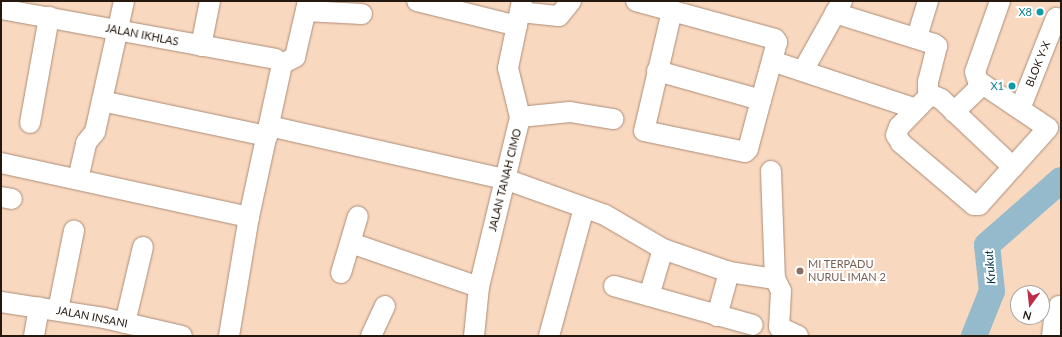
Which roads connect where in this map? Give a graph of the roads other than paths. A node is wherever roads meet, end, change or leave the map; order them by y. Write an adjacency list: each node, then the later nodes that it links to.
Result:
1 (124, 1): 16 (street)
2 (210, 1): 18 (street)
3 (417, 1): 12 (street)
4 (571, 1): 12 (street)
5 (636, 1): 11 (street)
6 (928, 1): 17 (street)
7 (1000, 1): 23 (street)
8 (307, 6): 13 (street); 20 (street)
9 (838, 7): 17 (street); 21 (street)
10 (1, 9): 14 (street, JALAN IKHLAS)
11 (672, 11): 19 (street); 22 (street)
12 (520, 13): 29 (street, JALAN TANAH CIMO)
13 (362, 14)
14 (49, 17): 16 (street, JALAN IKHLAS); 31 (street)
15 (1056, 18): 27 (street, BLOK Y-X)
16 (117, 30): 18 (street, JALAN IKHLAS); 25 (street)
17 (917, 37): 26 (street)
18 (201, 46): 20 (street, JALAN IKHLAS)
19 (772, 61): 21 (street); 24 (street)
20 (282, 64): 32 (street)
21 (804, 69): 26 (street)
22 (657, 71): 24 (street); 24 (street)
23 (983, 84): 27 (street); 28 (street)
24 (761, 100)
25 (102, 101): 32 (street); 36 (street)
26 (922, 103): 28 (street); 34 (street)
27 (1020, 109): 34 (street)
28 (954, 112): 34 (street)
29 (520, 117): 30 (street); 37 (street, JALAN TANAH CIMO)
30 (613, 120)
31 (30, 123)
32 (268, 131): 37 (street); 39 (street)
33 (1, 163): 36 (street)
34 (1013, 167)
35 (771, 170): 47 (street)
36 (78, 179): 39 (street)
37 (504, 179): 38 (street); 49 (street, JALAN TANAH CIMO)
38 (584, 208): 44 (street); 63 (street)
39 (249, 216): 61 (street)
40 (358, 216): 42 (street)
41 (74, 232): 54 (street)
42 (351, 244): 46 (street); 49 (street)
43 (143, 247): 56 (street)
44 (663, 249): 45 (street); 50 (street)
45 (729, 272): 47 (street); 55 (street)
46 (341, 273)
47 (775, 280): 64 (street)
48 (614, 286): 50 (street)
49 (479, 287): 62 (street, JALAN TANAH CIMO)
50 (649, 296): 55 (street)
51 (1, 302): 54 (street, JALAN INSANI)
52 (385, 306): 58 (street)
53 (1059, 306): 65 (street)
54 (49, 308): 56 (street, JALAN INSANI); 59 (street)
55 (717, 316): 57 (street)
56 (125, 323): 60 (street, JALAN INSANI)
57 (753, 325)
58 (375, 335)
59 (34, 336)
60 (182, 336)
61 (229, 336)
62 (474, 336)
63 (549, 336)
64 (796, 336)
65 (1052, 336)

